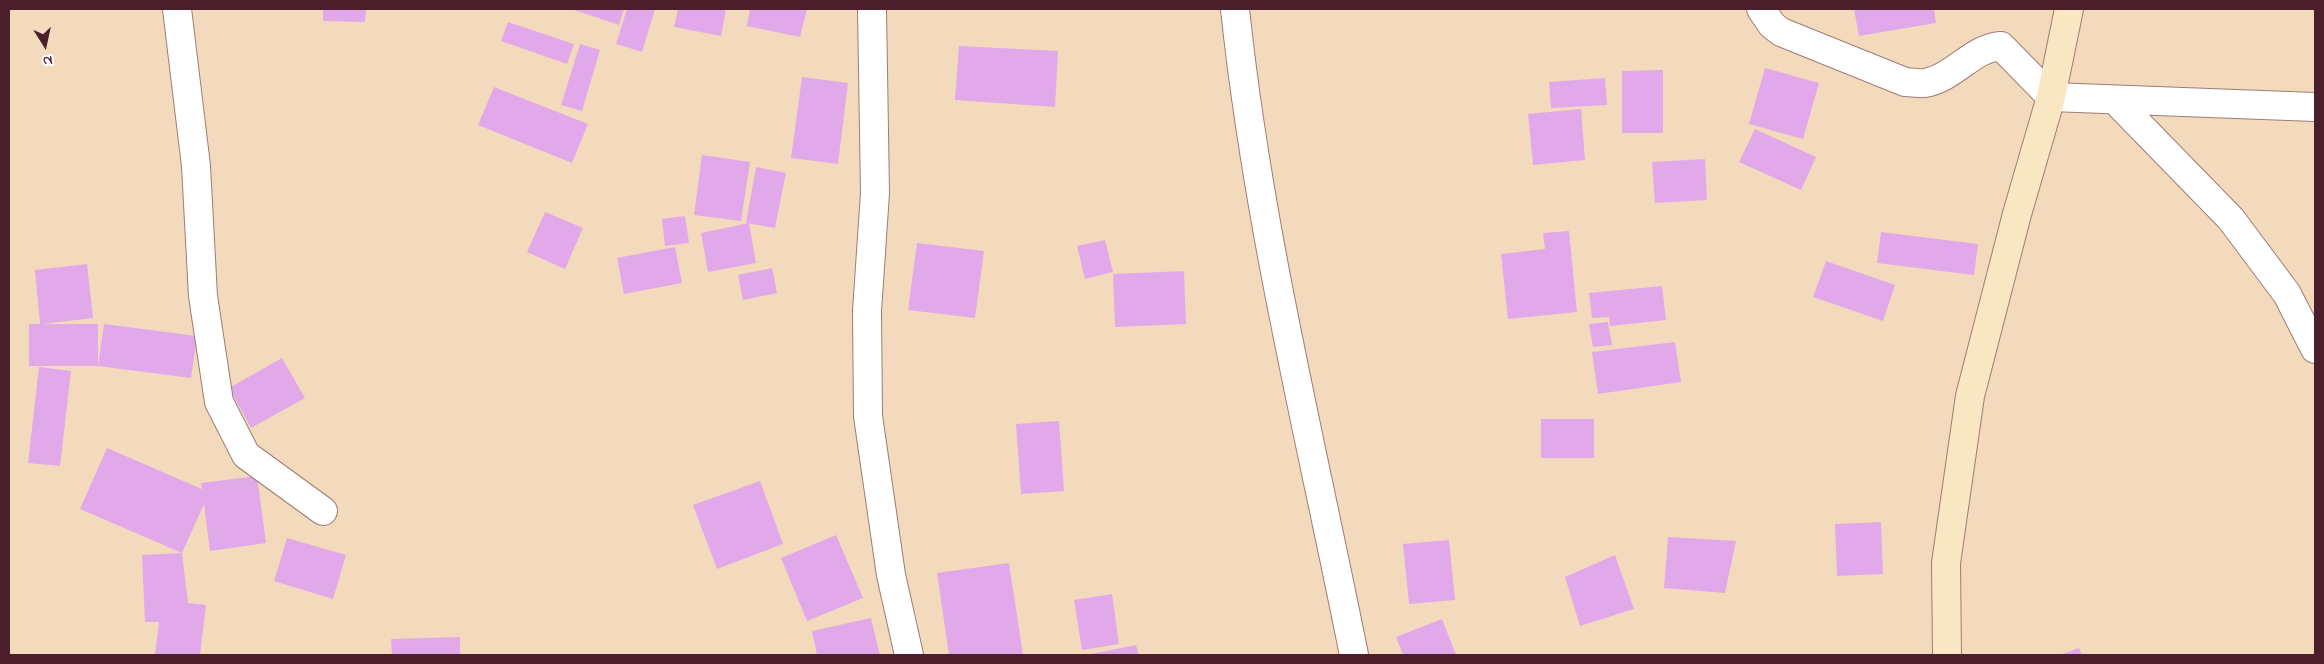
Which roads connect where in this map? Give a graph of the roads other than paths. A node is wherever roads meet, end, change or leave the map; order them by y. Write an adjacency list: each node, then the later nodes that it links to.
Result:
1 (177, 9): 10 (street)
2 (872, 9): 11 (street)
3 (1235, 9): 12 (street)
4 (1761, 9): 6 (street)
5 (2069, 9): 6 (main road)
6 (2051, 97): 7 (street); 13 (main road)
7 (2115, 100): 8 (street); 9 (street)
8 (2315, 107)
9 (2315, 349)
10 (323, 511)
11 (909, 655)
12 (1354, 655)
13 (1947, 655)

